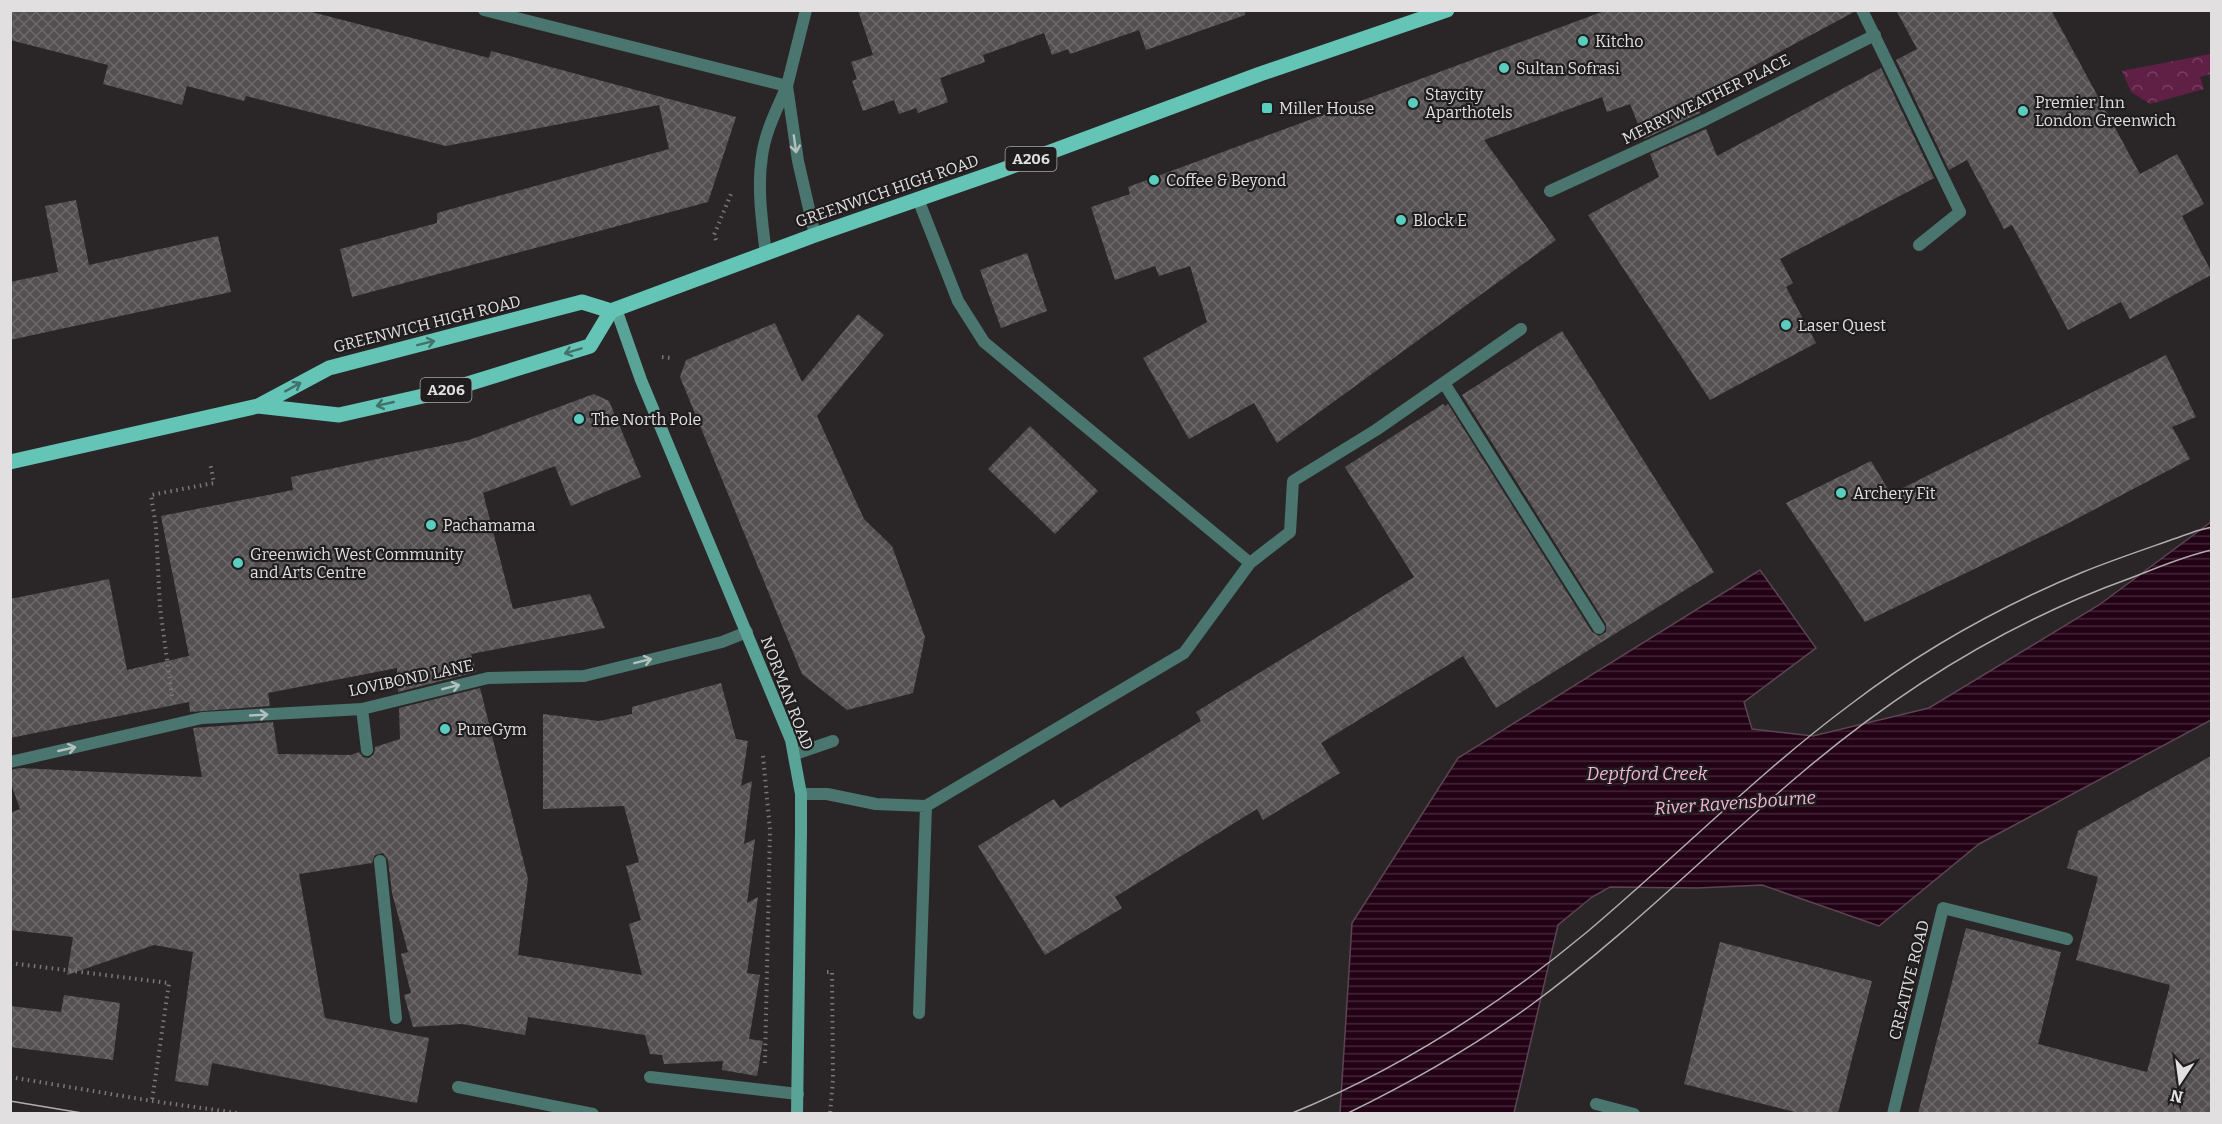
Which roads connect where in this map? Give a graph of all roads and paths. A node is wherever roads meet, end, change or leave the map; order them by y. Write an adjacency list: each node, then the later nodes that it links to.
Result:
1 (484, 10): 6 (street)
2 (806, 10): 6 (street)
3 (1447, 10): 8 (main road, GREENWICH HIGH ROAD / A206)
4 (1862, 10): 5 (street)
5 (1875, 35): 7 (street, MERRYWEATHER PLACE); 10 (street)
6 (787, 86): 9 (street, one-way to 9); 11 (street)
7 (1550, 191)
8 (918, 199): 9 (main road, GREENWICH HIGH ROAD / A206); 18 (street)
9 (815, 235): 11 (main road, GREENWICH HIGH ROAD / A206)
10 (1918, 245)
11 (766, 254): 12 (main road, GREENWICH HIGH ROAD / A206)
12 (613, 310): 15 (main road, GREENWICH HIGH ROAD / A206, one-way to 12); 15 (main road, GREENWICH HIGH ROAD / A206, one-way to 15); 20 (main road, NORMAN ROAD)
13 (1521, 329): 14 (street)
14 (1444, 383): 18 (street); 19 (street)
15 (258, 406): 16 (main road, GREENWICH HIGH ROAD / A206)
16 (10, 462)
17 (210, 463): 22 (path)
18 (1250, 563): 29 (street)
19 (1599, 628)
20 (747, 632): 21 (street, LOVIBOND LANE, one-way to 20); 26 (main road, NORMAN ROAD)
21 (362, 709): 22 (street, LOVIBOND LANE, one-way to 21); 25 (street)
22 (176, 724): 27 (street, LOVIBOND LANE, one-way to 22)
23 (833, 741): 26 (street)
24 (762, 749): 39 (path)
25 (367, 750)
26 (795, 754): 28 (main road, NORMAN ROAD)
27 (10, 762)
28 (801, 794): 29 (street); 40 (main road, NORMAN ROAD)
29 (926, 806): 34 (street)
30 (380, 861): 35 (street)
31 (2067, 939): 48 (street, CREATIVE ROAD)
32 (10, 963): 41 (path)
33 (832, 972): 46 (path)
34 (919, 1012)
35 (396, 1018)
36 (10, 1077): 41 (path)
37 (650, 1077): 39 (street)
38 (458, 1087): 44 (street)
39 (765, 1090): 40 (street)
40 (798, 1094): 45 (main road, NORMAN ROAD)
41 (152, 1101): 43 (path)
42 (1596, 1104): 47 (street)
43 (237, 1113)
44 (593, 1113)
45 (797, 1113)
46 (830, 1113)
47 (1634, 1113)
48 (1893, 1113)

